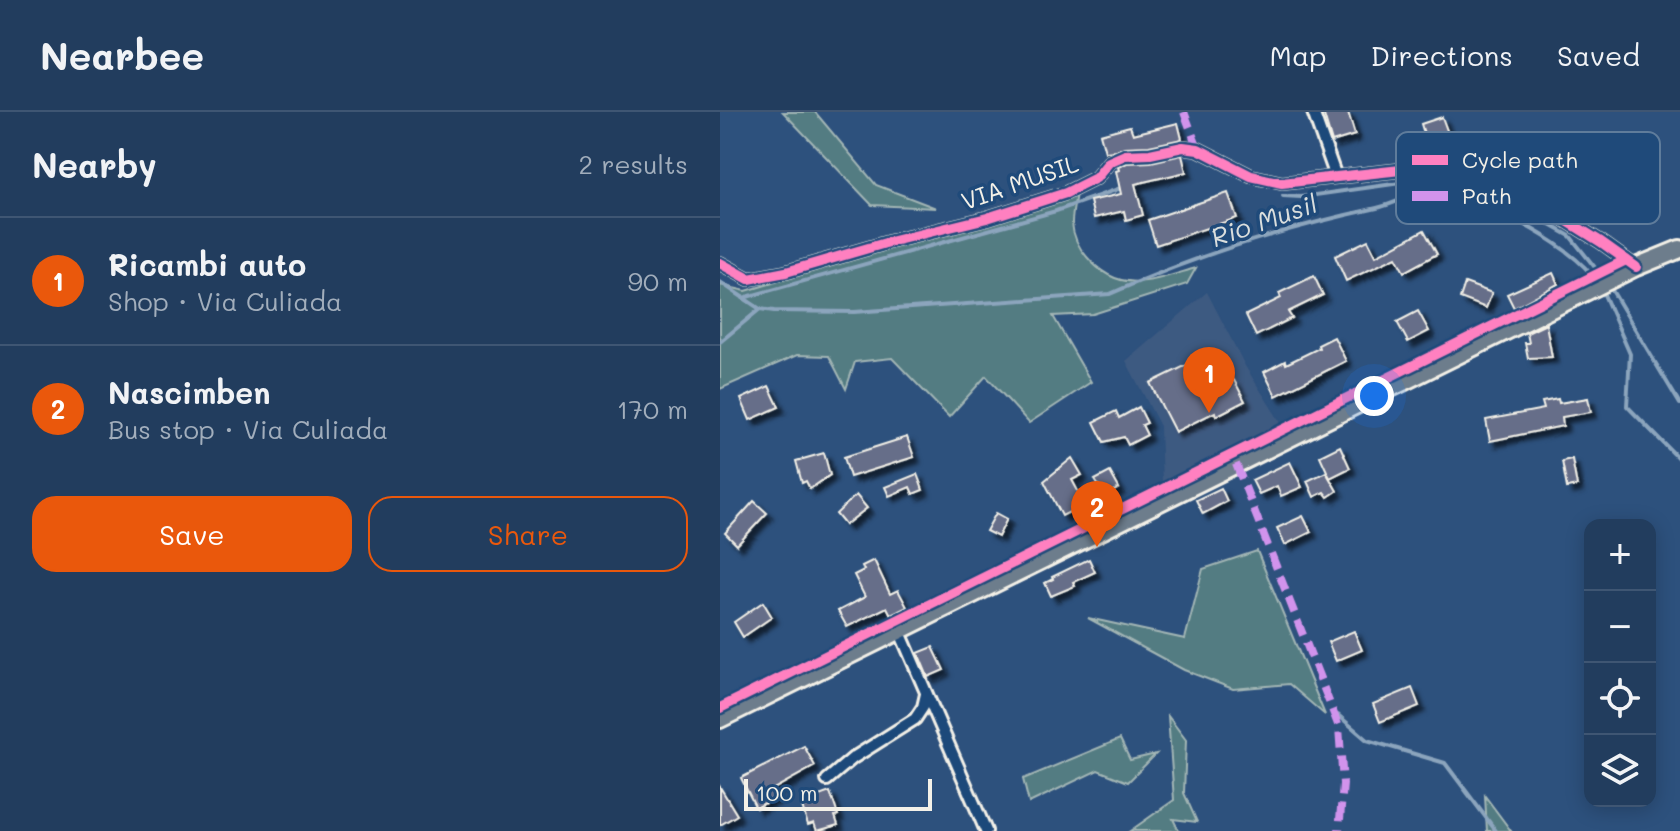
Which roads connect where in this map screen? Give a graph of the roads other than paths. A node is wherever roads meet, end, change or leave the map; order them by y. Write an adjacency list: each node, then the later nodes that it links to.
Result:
1 (1313, 112): 3 (street)
2 (1396, 171): 3 (street, VIA MUSIL)
3 (1336, 177): 6 (street, VIA MUSIL)
4 (1572, 224): 7 (street, VIA MUSIL)
5 (1680, 249): 7 (main road)
6 (720, 263)
7 (1628, 270): 8 (main road)
8 (900, 632): 9 (street); 10 (main road)
9 (926, 692): 11 (street); 12 (street)
10 (720, 719)
11 (827, 780)
12 (986, 831)

